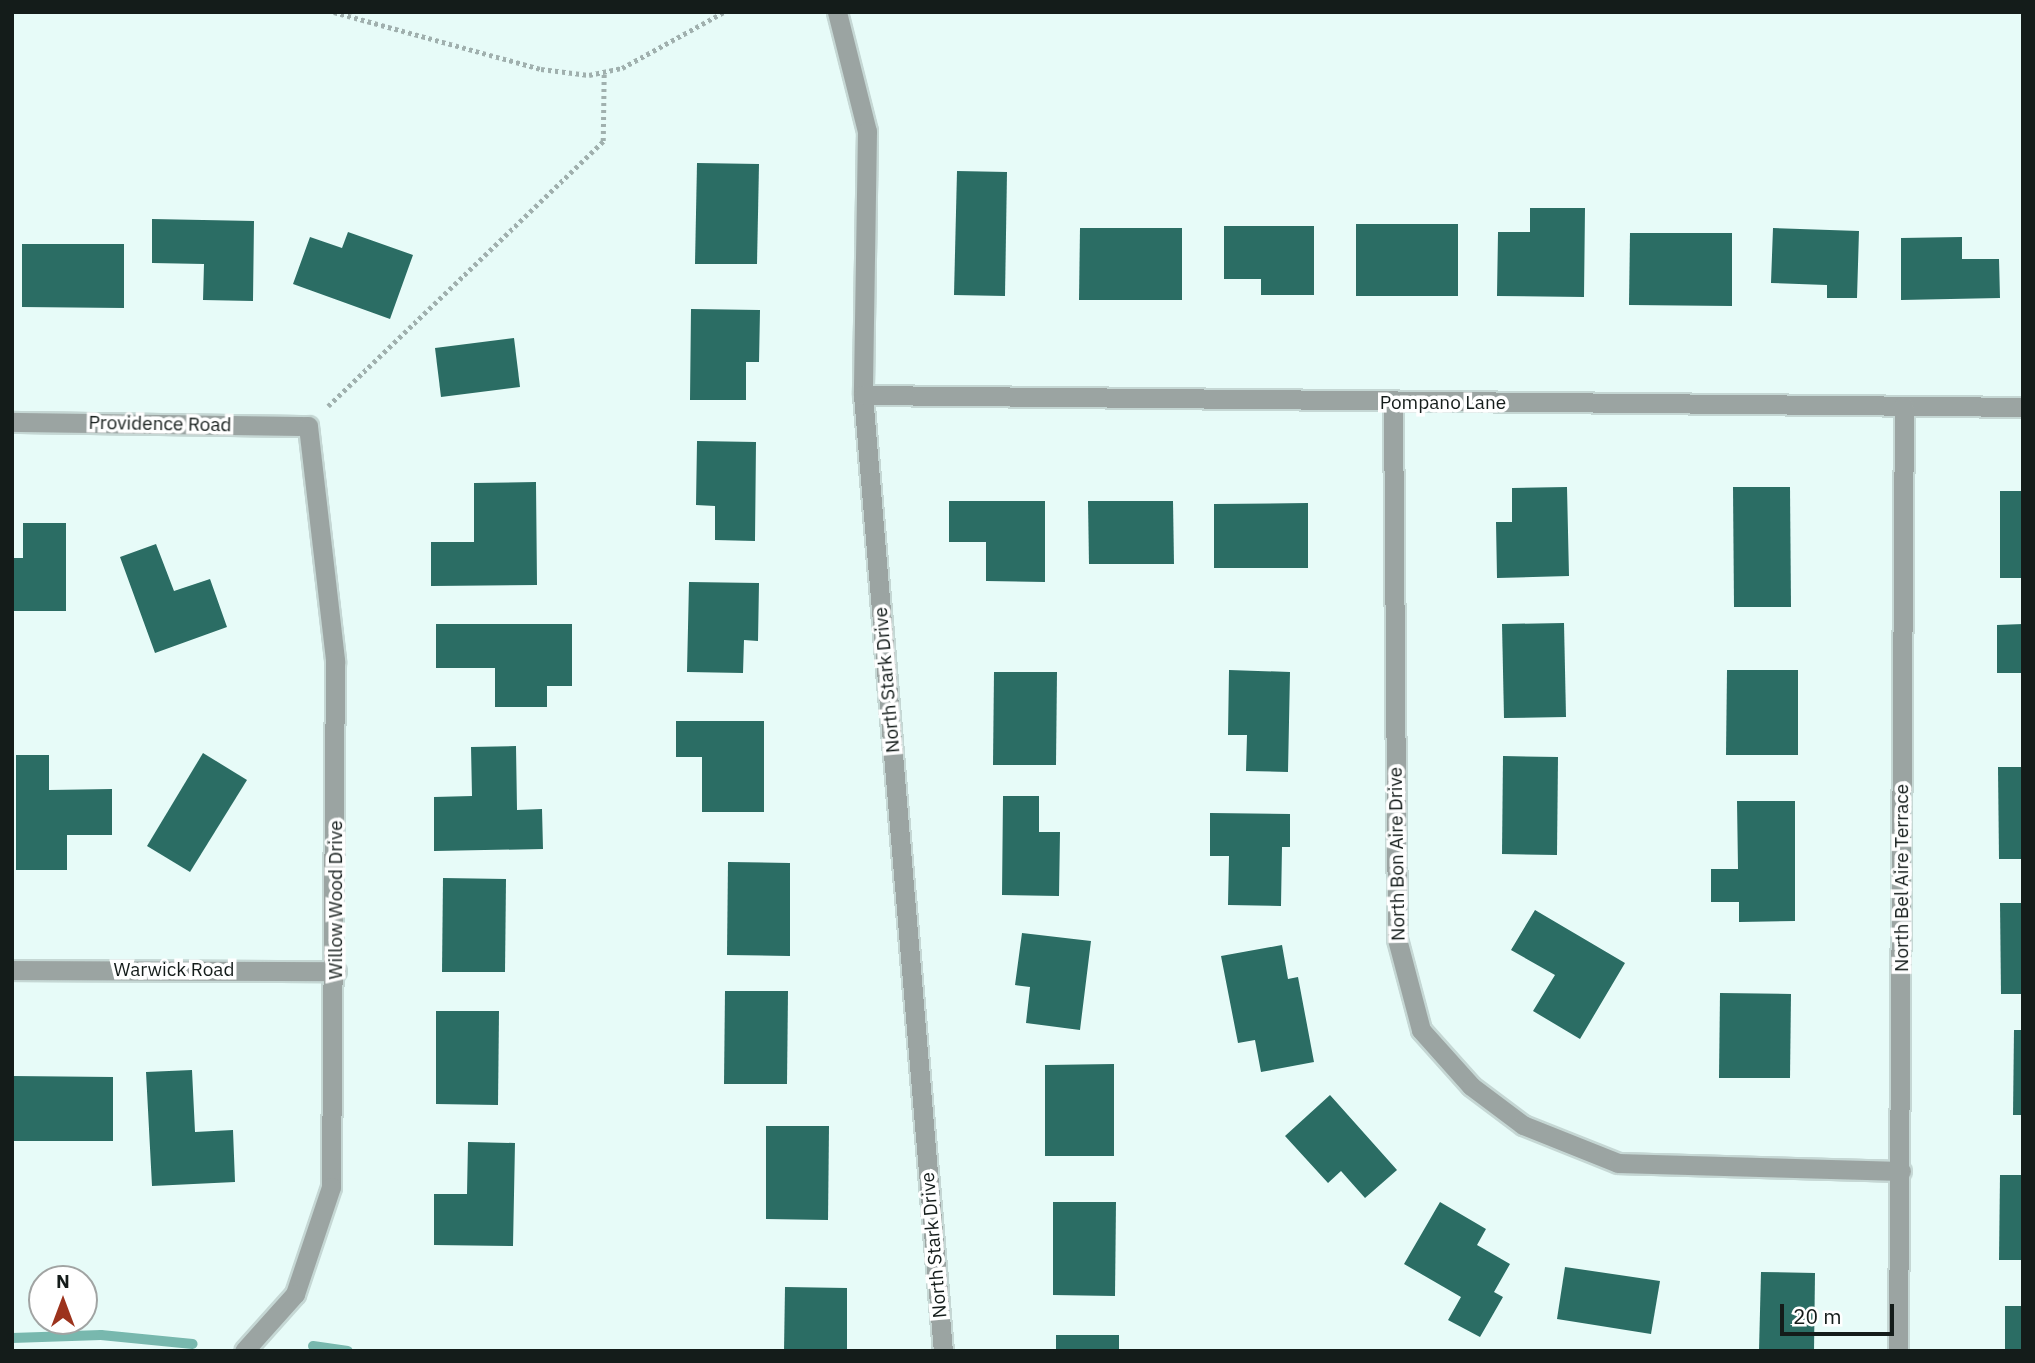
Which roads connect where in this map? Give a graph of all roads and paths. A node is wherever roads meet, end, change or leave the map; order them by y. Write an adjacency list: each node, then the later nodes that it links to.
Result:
1 (334, 12): 4 (path)
2 (724, 12): 4 (path)
3 (837, 12): 5 (street, North Stark Drive)
4 (604, 73): 10 (path)
5 (863, 396): 6 (street, Pompano Lane); 15 (street, North Stark Drive)
6 (1393, 402): 7 (street, Pompano Lane); 13 (street, North Bon Aire Drive)
7 (1904, 406): 8 (street, Pompano Lane); 13 (street, North Bel Aire Terrace)
8 (2023, 407)
9 (12, 422): 10 (street, Providence Road)
10 (308, 426): 12 (street, Willow Wood Drive)
11 (12, 970): 12 (street, Warwick Road)
12 (336, 971): 14 (street, Willow Wood Drive)
13 (1900, 1171): 16 (street, North Bel Aire Terrace)
14 (244, 1351)
15 (943, 1351)
16 (1898, 1351)

